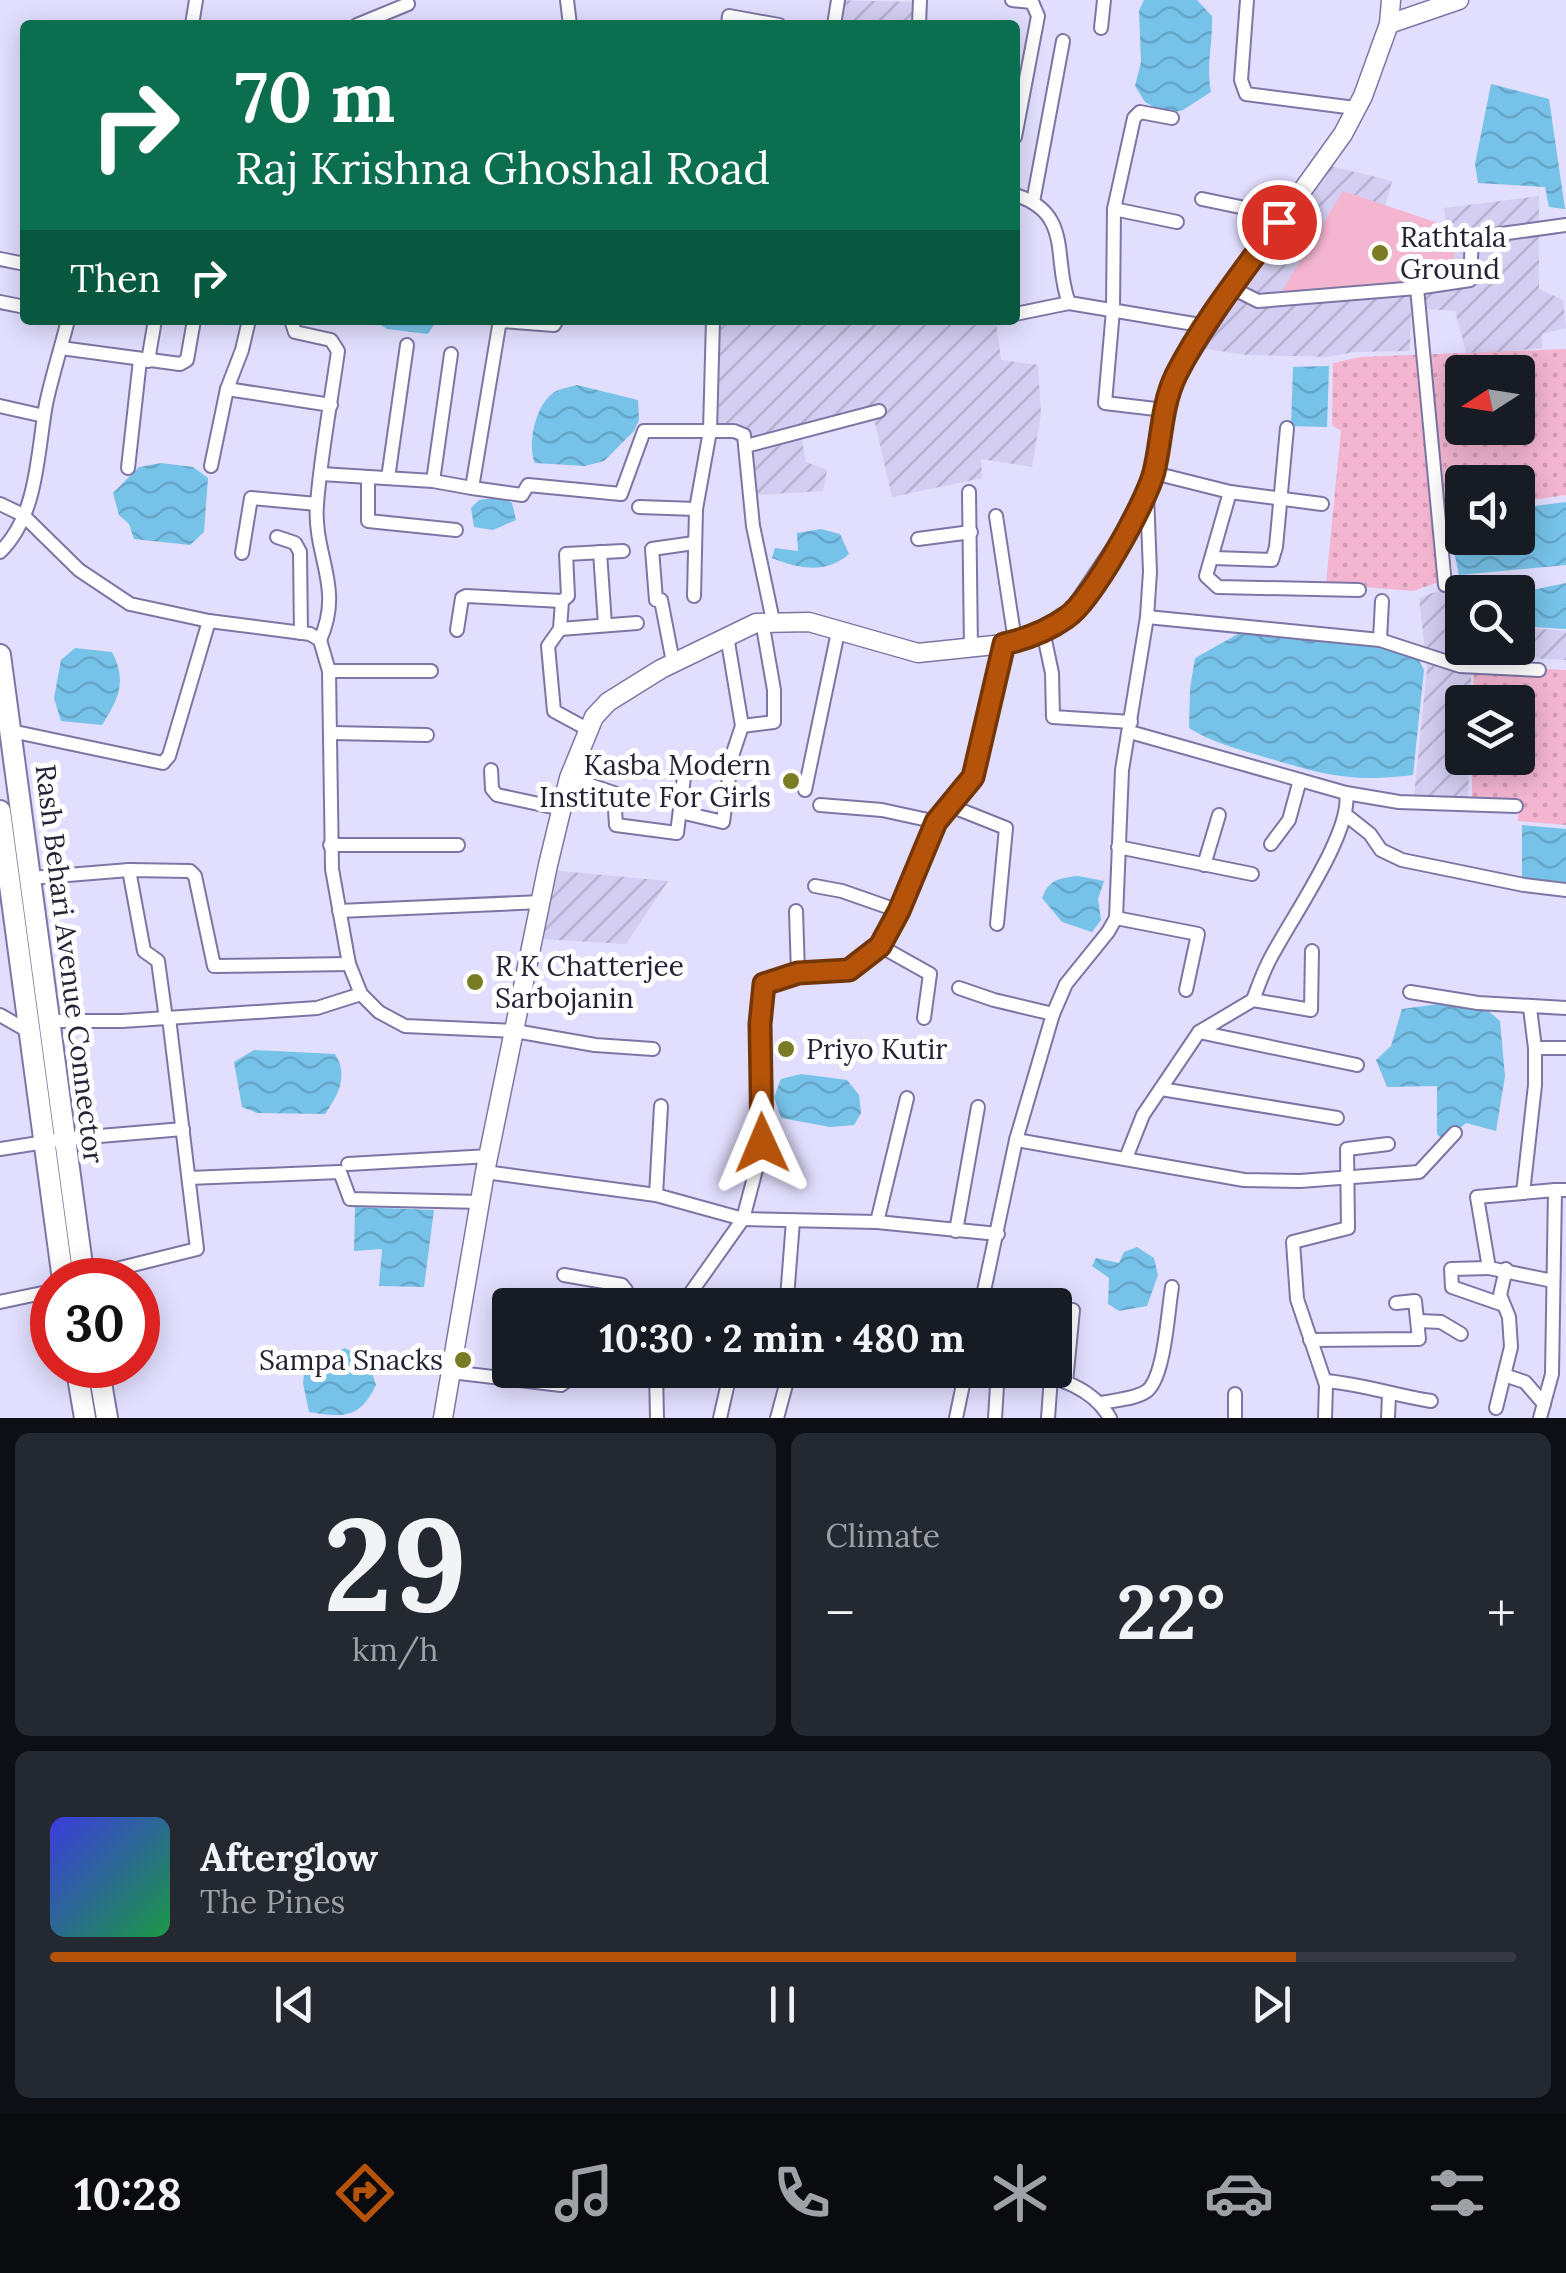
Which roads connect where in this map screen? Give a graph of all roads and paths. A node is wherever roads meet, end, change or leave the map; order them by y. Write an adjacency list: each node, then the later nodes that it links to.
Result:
1 (1012, 0): 12 (street)
2 (1104, 0): 9 (street)
3 (1247, 0): 11 (street)
4 (1391, 0): 8 (main road)
5 (1459, 0): 8 (main road)
6 (408, 4): 7 (street)
7 (369, 20)
8 (1389, 24): 11 (main road)
9 (1101, 28)
10 (1062, 41): 16 (street)
11 (1356, 108): 18 (main road)
12 (1020, 111)
13 (1172, 118): 17 (street)
14 (1020, 197): 16 (street)
15 (1202, 199): 18 (street)
16 (1034, 202): 23 (street)
17 (1114, 209): 19 (street); 24 (street)
18 (1284, 216): 21 (main road)
19 (1177, 222)
20 (1566, 225): 22 (street)
21 (1232, 288): 22 (street); 33 (main road)
22 (1417, 288): 75 (street)
23 (1069, 303): 24 (street); 25 (street)
24 (1114, 310): 33 (street); 41 (street)
25 (1020, 313)
26 (66, 325): 35 (street)
27 (154, 325): 37 (street)
28 (193, 325): 37 (street)
29 (248, 325): 38 (street)
30 (293, 325): 39 (street)
31 (500, 325): 54 (street)
32 (713, 325): 45 (street)
33 (1206, 326): 41 (main road)
34 (407, 345): 51 (street)
35 (61, 348): 37 (street); 43 (street)
36 (451, 354): 52 (street)
37 (144, 360): 48 (street)
38 (227, 389): 39 (street); 47 (street)
39 (331, 405): 49 (street)
40 (0, 406): 43 (street)
41 (1164, 410): 53 (main road)
42 (880, 411): 46 (street)
43 (44, 416): 63 (street)
44 (1287, 428): 57 (street)
45 (710, 431): 46 (street); 54 (street); 62 (street)
46 (746, 446): 82 (street)
47 (211, 466)
48 (128, 468)
49 (321, 474): 50 (street); 59 (street)
50 (368, 477): 51 (street); 65 (street)
51 (388, 478): 52 (street)
52 (433, 481): 54 (street)
53 (1151, 482): 56 (street); 80 (street); 87 (main road)
54 (472, 488)
55 (969, 492): 66 (street)
56 (1230, 492): 57 (street); 74 (street)
57 (1280, 496): 60 (street); 74 (street)
58 (0, 504): 63 (street)
59 (317, 504): 73 (street); 91 (street)
60 (1322, 504)
61 (639, 508): 62 (street)
62 (696, 508): 69 (street)
63 (23, 516): 71 (street); 81 (street)
64 (996, 516): 93 (street)
65 (456, 530)
66 (971, 532): 68 (street); 94 (street)
67 (277, 537): 89 (street)
68 (918, 539)
69 (694, 543): 77 (street); 96 (street)
70 (623, 550): 72 (street)
71 (0, 552)
72 (600, 552): 78 (street); 84 (street)
73 (242, 553)
74 (1214, 558): 76 (street)
75 (1445, 585)
76 (1359, 590)
77 (694, 596)
78 (562, 601): 85 (street); 86 (street)
79 (1382, 602): 92 (street)
80 (1147, 617): 92 (street); 101 (street)
81 (210, 621): 89 (street); 102 (street)
82 (768, 621): 88 (main road); 90 (main road); 100 (street)
83 (637, 622): 84 (street)
84 (605, 625): 85 (street)
85 (560, 629): 103 (street)
86 (457, 630)
87 (1042, 631): 93 (main road); 101 (street)
88 (838, 632): 94 (main road); 110 (street)
89 (302, 633): 91 (street)
90 (727, 636): 96 (main road); 100 (street)
91 (320, 640): 98 (street)
92 (1380, 640): 97 (street)
93 (1010, 643): 94 (main road); 113 (street)
94 (971, 650)
95 (0, 656): 102 (main road, Rash Behari Avenue Connector)
96 (673, 662): 103 (main road)
97 (1539, 670)
98 (329, 671): 99 (street); 104 (street)
99 (431, 671)
100 (742, 726): 117 (street)
101 (1130, 727): 109 (street); 124 (street)
102 (12, 730): 128 (main road, Rash Behari Avenue Connector)
103 (589, 730): 108 (main road)
104 (332, 733): 105 (street); 123 (street)
105 (426, 735)
106 (685, 768): 117 (street)
107 (491, 770): 115 (street)
108 (569, 778): 115 (main road); 117 (street)
109 (1300, 780): 111 (street); 121 (street)
110 (805, 790)
111 (1346, 794): 114 (street); 119 (street)
112 (820, 805): 120 (street)
113 (948, 805): 120 (street); 136 (street)
114 (1516, 806)
115 (562, 809): 131 (main road)
116 (0, 811): 153 (main road, Rash Behari Avenue Connector)
117 (680, 812)
118 (1219, 815): 125 (street)
119 (1346, 815): 130 (street); 145 (street)
120 (936, 822): 134 (street)
121 (1271, 844)
122 (458, 845): 123 (street)
123 (330, 846): 132 (street)
124 (1118, 847): 125 (street); 135 (street)
125 (1204, 865): 127 (street)
126 (128, 870): 128 (street); 139 (street); 151 (street)
127 (1252, 874)
128 (31, 878): 152 (main road, Rash Behari Avenue Connector)
129 (815, 886): 134 (street)
130 (1566, 890)
131 (541, 902): 132 (street); 154 (main road)
132 (339, 911): 139 (street)
133 (796, 911): 140 (street)
134 (899, 911): 137 (street)
135 (1116, 918): 142 (street); 149 (street)
136 (997, 924)
137 (880, 946): 140 (street); 150 (street)
138 (1312, 951): 145 (street)
139 (350, 964): 144 (street)
140 (798, 973): 180 (street)
141 (959, 988): 149 (street)
142 (1186, 990)
143 (1410, 992): 146 (street)
144 (362, 994): 151 (street); 154 (street)
145 (1253, 1000): 155 (street)
146 (1530, 1008): 147 (street); 156 (street)
147 (1566, 1008)
148 (0, 1014): 153 (street)
149 (1053, 1014): 167 (street)
150 (924, 1018)
151 (167, 1019): 152 (street); 165 (street)
152 (50, 1021): 153 (street); 168 (main road, Rash Behari Avenue Connector)
153 (28, 1026): 168 (main road, Rash Behari Avenue Connector)
154 (515, 1031): 158 (street); 173 (main road)
155 (1199, 1032): 159 (street); 160 (street)
156 (1535, 1048): 157 (street); 177 (street)
157 (1566, 1048)
158 (653, 1049)
159 (1357, 1064)
160 (1161, 1089): 164 (street); 171 (street)
161 (906, 1098): 182 (street)
162 (662, 1106): 178 (street)
163 (978, 1107): 183 (street)
164 (1337, 1118)
165 (182, 1129): 168 (street); 175 (street)
166 (1455, 1133): 174 (street)
167 (1016, 1140): 171 (street); 184 (street)
168 (53, 1141): 170 (street); 185 (main road, Rash Behari Avenue Connector)
169 (1388, 1144): 174 (street)
170 (0, 1150)
171 (1126, 1158): 174 (street)
172 (348, 1164): 173 (street)
173 (488, 1164): 178 (street); 179 (main road)
174 (1346, 1177): 204 (street)
175 (188, 1178): 179 (street); 186 (street)
176 (1560, 1190): 177 (street); 190 (street)
177 (1522, 1194): 187 (street)
178 (656, 1195): 180 (street)
179 (482, 1202): 206 (main road)
180 (743, 1219): 181 (street); 193 (street)
181 (793, 1221): 182 (street); 194 (street)
182 (876, 1222): 183 (street)
183 (956, 1231): 184 (street)
184 (998, 1234): 195 (street)
185 (73, 1258)
186 (160, 1258)
187 (1488, 1268): 188 (street); 199 (street)
188 (1506, 1269): 190 (street); 199 (street)
189 (564, 1276): 192 (street)
190 (1553, 1280): 205 (street)
191 (1172, 1287): 222 (street)
192 (624, 1288)
193 (694, 1288)
194 (787, 1288)
195 (985, 1288)
196 (30, 1296): 197 (street)
197 (0, 1302)
198 (1396, 1303): 202 (street)
199 (1501, 1304): 207 (street)
200 (1073, 1310): 201 (street)
201 (1072, 1320)
202 (1419, 1321): 203 (street); 204 (street)
203 (1460, 1334)
204 (1310, 1340): 209 (street)
205 (1559, 1362): 224 (street)
206 (452, 1372): 208 (street); 227 (main road)
207 (1504, 1375): 223 (street); 224 (street)
208 (492, 1376)
209 (1324, 1381): 220 (street); 236 (street)
210 (1072, 1386): 222 (street)
211 (80, 1388): 225 (main road)
212 (102, 1388): 226 (main road)
213 (656, 1388): 228 (street)
214 (726, 1388): 229 (street)
215 (786, 1388): 230 (street)
216 (962, 1388): 231 (street)
217 (997, 1388): 232 (street)
218 (1050, 1388): 233 (street)
219 (1235, 1394): 235 (street)
220 (1389, 1395): 221 (street); 237 (street)
221 (1431, 1401)
222 (1101, 1403): 234 (street)
223 (1496, 1408)
224 (1542, 1411)
225 (85, 1418)
226 (107, 1418)
227 (444, 1418)
228 (656, 1418)
229 (720, 1418)
230 (778, 1418)
231 (956, 1418)
232 (996, 1418)
233 (1048, 1418)
234 (1110, 1418)
235 (1236, 1418)
236 (1325, 1418)
237 (1388, 1418)

